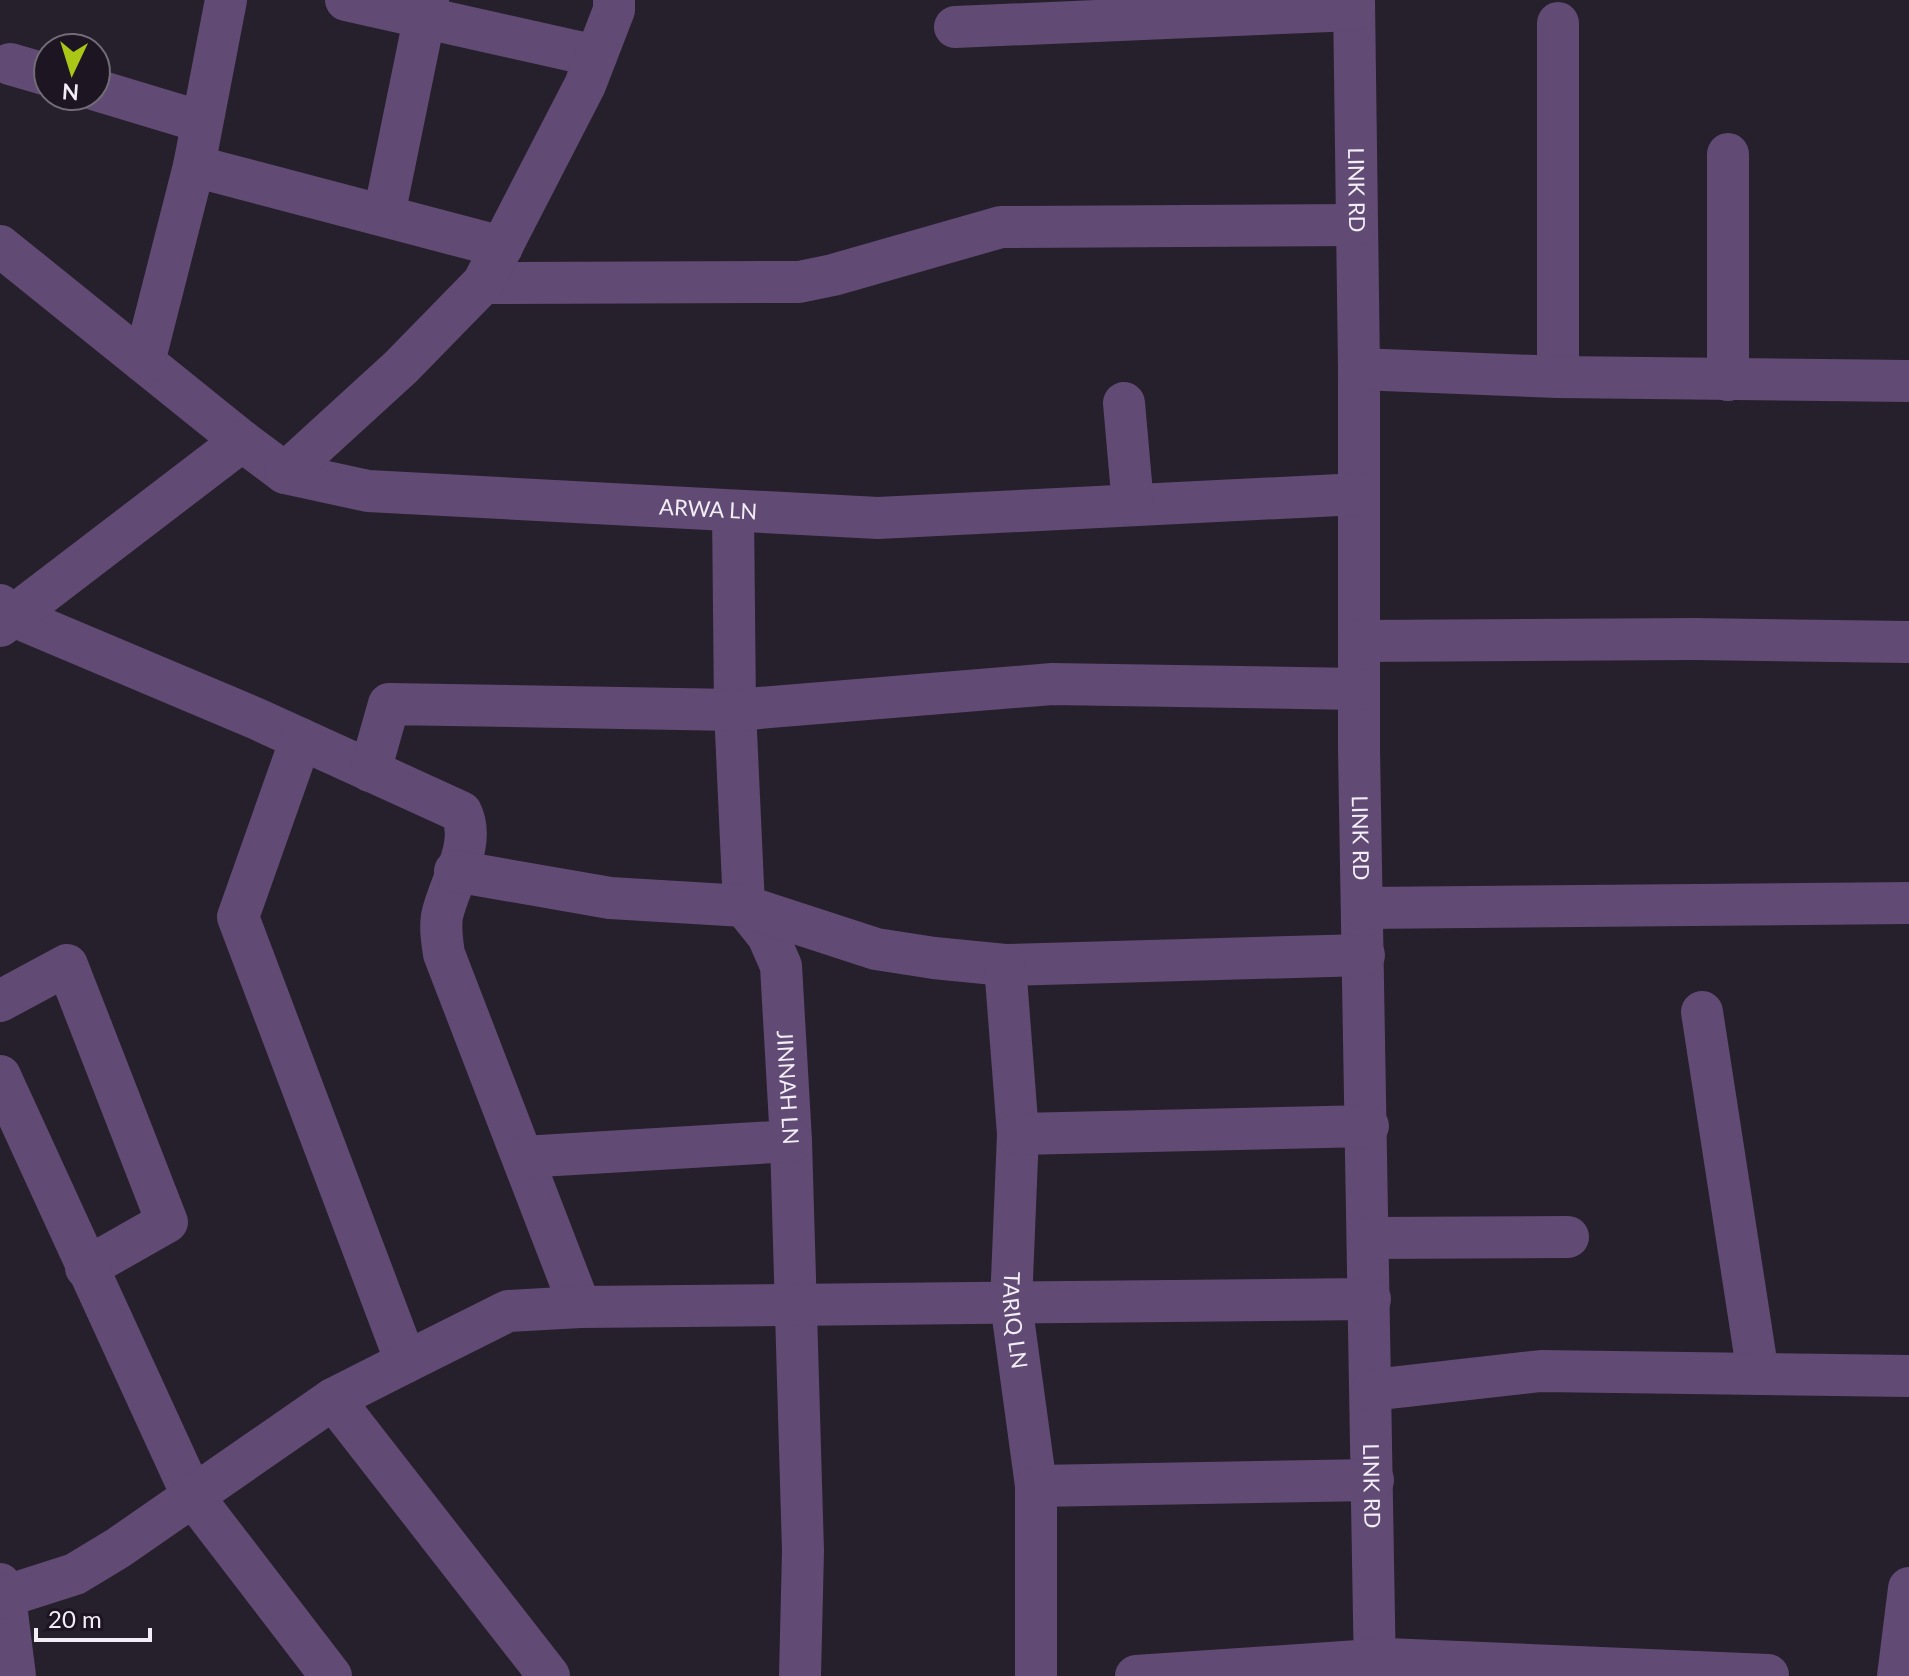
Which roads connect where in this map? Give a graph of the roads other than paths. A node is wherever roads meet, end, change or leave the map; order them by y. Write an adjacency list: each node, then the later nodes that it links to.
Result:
1 (226, 0): 10 (street)
2 (346, 0): 5 (street)
3 (614, 0): 8 (street)
4 (1354, 5): 7 (street); 14 (street, LINK RD)
5 (427, 8): 8 (street); 13 (street)
6 (1558, 23): 20 (street)
7 (955, 27)
8 (596, 56): 16 (street)
9 (112, 95): 10 (street)
10 (202, 122): 12 (street)
11 (1728, 154): 21 (street)
12 (194, 166): 13 (street); 18 (street)
13 (384, 215): 16 (street)
14 (1357, 225): 17 (street); 19 (street, LINK RD)
15 (0, 246): 18 (street)
16 (502, 247): 17 (street)
17 (483, 283): 25 (street)
18 (144, 362): 24 (street)
19 (1359, 369): 20 (street); 26 (street, LINK RD)
20 (1558, 377): 21 (street)
21 (1728, 380): 22 (street)
22 (1909, 381)
23 (1124, 403): 27 (street)
24 (242, 441): 25 (street); 29 (street)
25 (285, 473): 28 (street, ARWA LN)
26 (1359, 494): 27 (street, ARWA LN); 30 (street, LINK RD)
27 (1133, 505): 28 (street, ARWA LN)
28 (733, 511): 33 (street)
29 (4, 616): 34 (street)
30 (1360, 641): 31 (street); 32 (street, LINK RD)
31 (1909, 642)
32 (1359, 689): 33 (street); 39 (street, LINK RD)
33 (735, 710): 35 (street); 38 (street)
34 (301, 739): 35 (street); 56 (street)
35 (370, 771): 36 (street)
36 (455, 871): 38 (street); 48 (street)
37 (1909, 903): 39 (street)
38 (744, 906): 41 (street); 47 (street, JINNAH LN)
39 (1363, 908): 40 (street, LINK RD)
40 (1364, 955): 41 (street); 45 (street, LINK RD)
41 (1005, 965): 46 (street, TARIQ LN)
42 (0, 1001): 51 (street)
43 (1702, 1012): 57 (street)
44 (0, 1076): 51 (street)
45 (1368, 1126): 46 (street); 50 (street, LINK RD)
46 (1018, 1134): 53 (street, TARIQ LN)
47 (791, 1141): 48 (street); 54 (street, JINNAH LN)
48 (523, 1157): 55 (street)
49 (1568, 1237): 50 (street)
50 (1369, 1238): 52 (street, LINK RD)
51 (86, 1268): 63 (street)
52 (1370, 1299): 53 (street); 59 (street, LINK RD)
53 (1011, 1303): 54 (street); 62 (street, TARIQ LN)
54 (795, 1304): 55 (street); 71 (street, JINNAH LN)
55 (580, 1307): 56 (street)
56 (406, 1362): 60 (street)
57 (1758, 1374): 58 (street); 59 (street)
58 (1909, 1376)
59 (1372, 1390): 61 (street, LINK RD)
60 (333, 1399): 63 (street); 70 (street)
61 (1373, 1480): 62 (street); 66 (street, LINK RD)
62 (1036, 1486): 72 (street, TARIQ LN)
63 (192, 1495): 65 (street); 69 (street)
64 (1909, 1588): 74 (street)
65 (2, 1593): 68 (street)
66 (1375, 1668): 67 (street); 73 (street)
67 (1768, 1675)
68 (15, 1676)
69 (331, 1676)
70 (549, 1676)
71 (800, 1676)
72 (1036, 1676)
73 (1136, 1676)
74 (1898, 1676)

